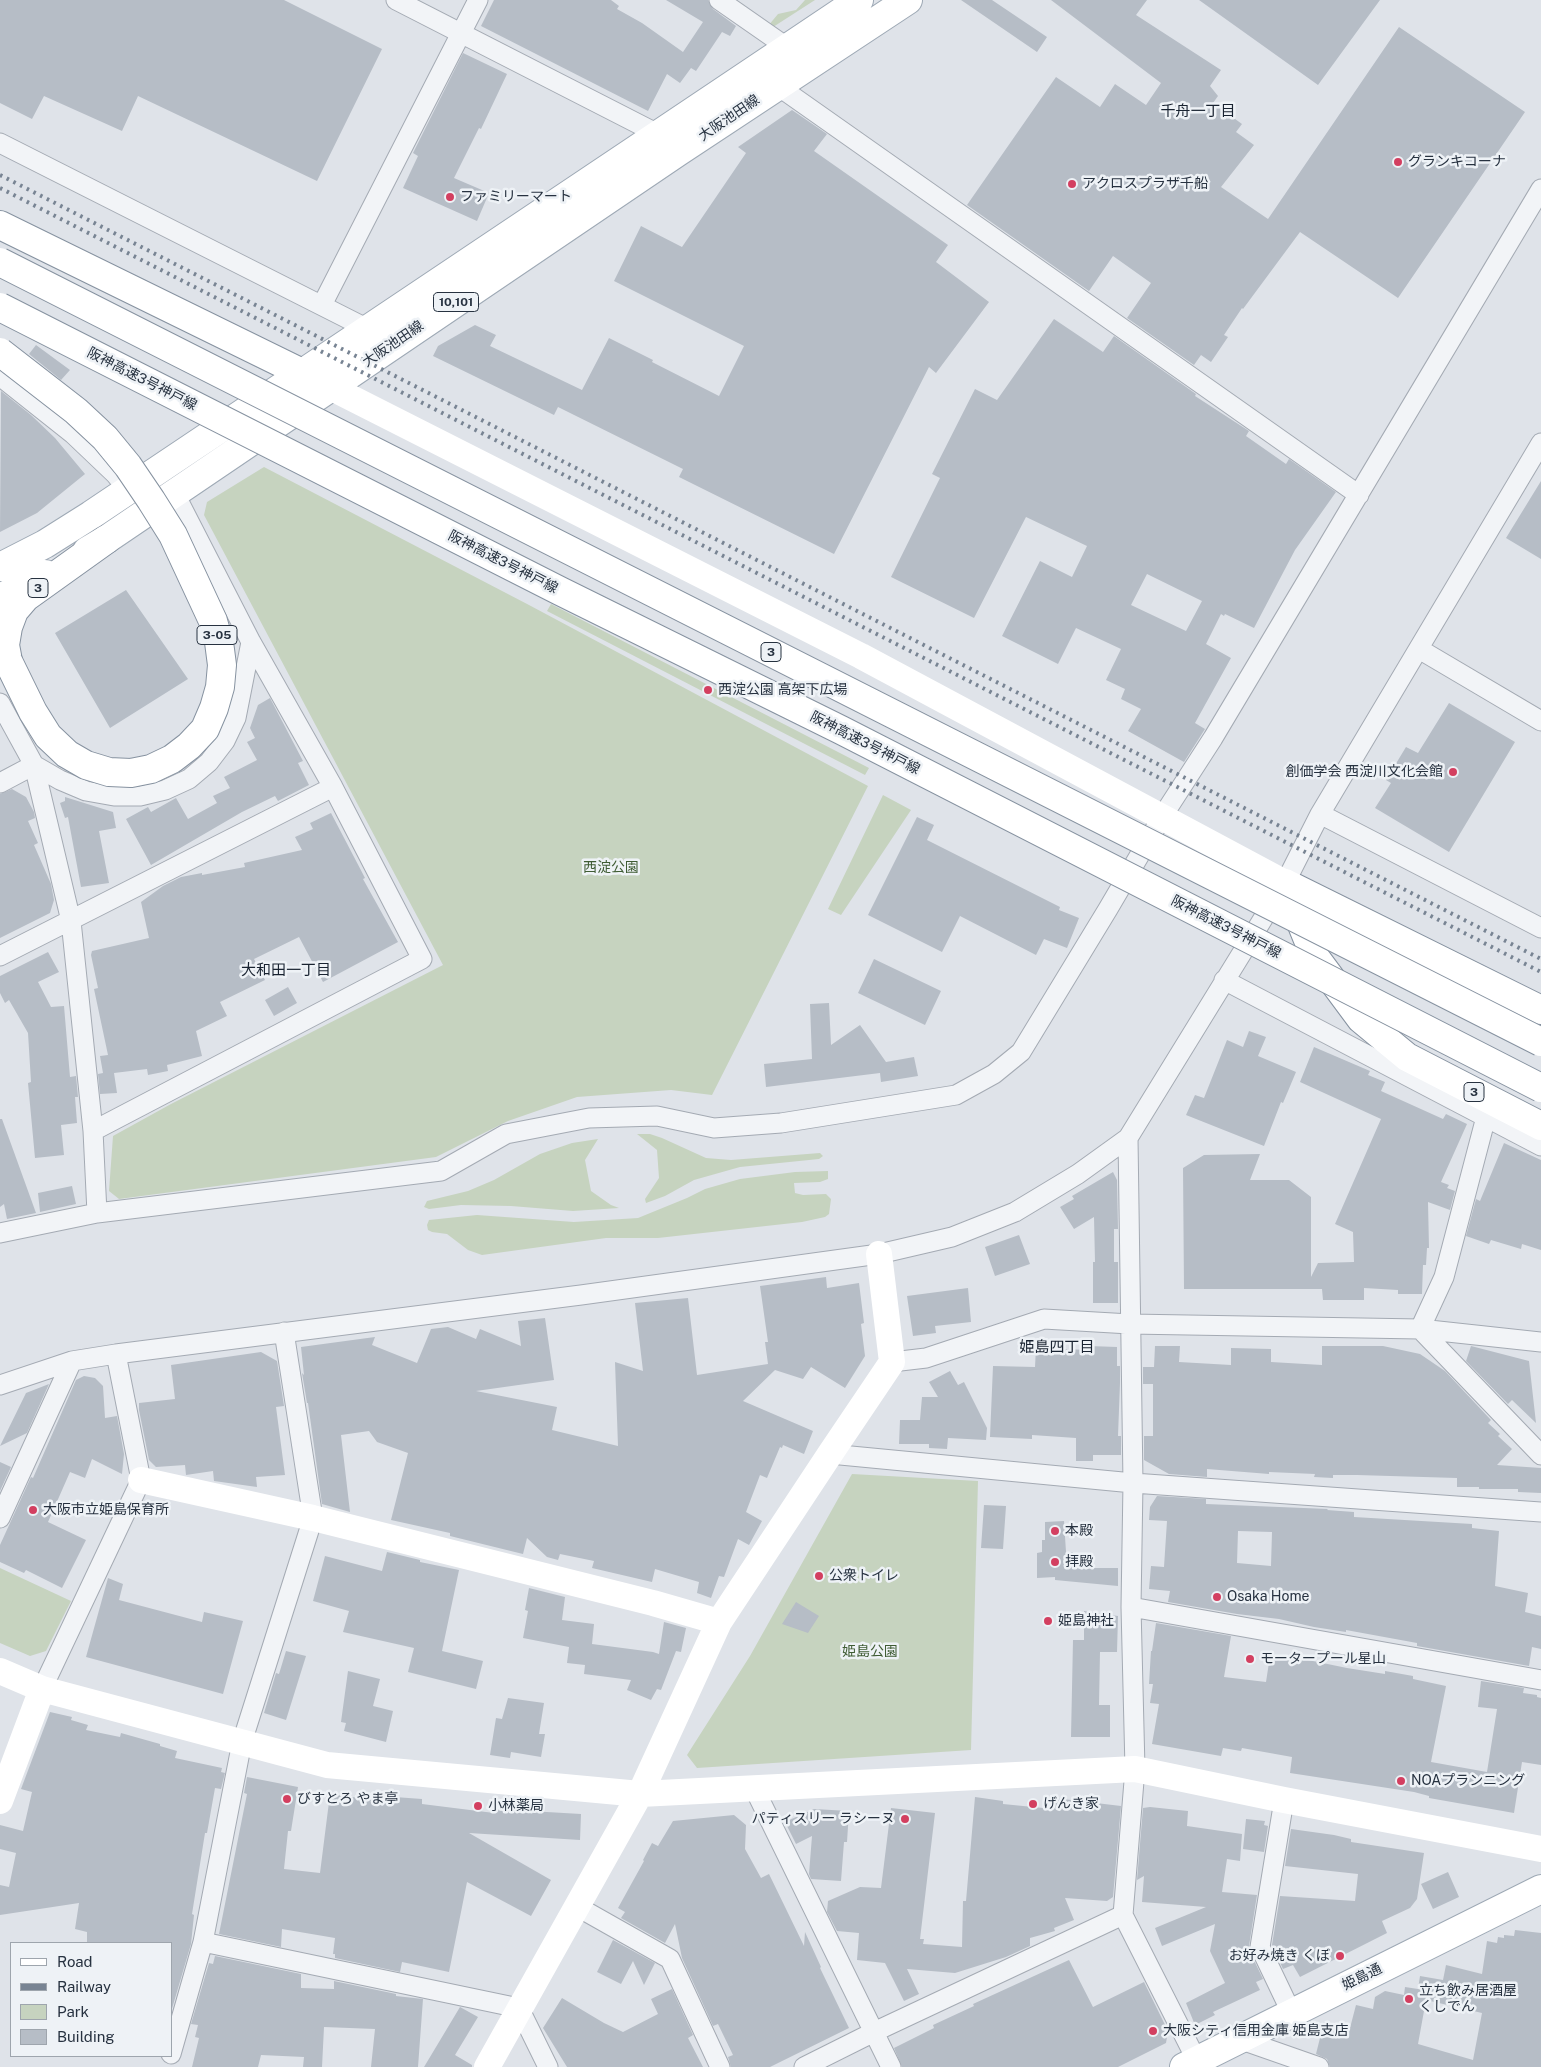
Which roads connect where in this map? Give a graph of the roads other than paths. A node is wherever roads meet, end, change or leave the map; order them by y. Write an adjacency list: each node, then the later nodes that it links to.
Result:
1 (396, 0): 6 (street)
2 (478, 0): 6 (street)
3 (719, 0): 7 (street)
4 (860, 0): 7 (main road, 大阪池田線 / 10,101)
5 (908, 0): 8 (main road, 大阪池田線 / 10,101)
6 (462, 34): 9 (street); 14 (street)
7 (788, 48): 9 (main road, 大阪池田線 / 10,101)
8 (778, 86): 20 (main road, 大阪池田線 / 10,101); 24 (street)
9 (658, 134): 16 (main road, 大阪池田線 / 10,101)
10 (0, 144): 14 (street)
11 (1541, 189): 24 (street)
12 (0, 225): 18 (main road)
13 (0, 262): 44 (main road, 3, bridge)
14 (322, 304): 16 (street)
15 (0, 307): 45 (main road, 阪神高速3号神戸線, bridge)
16 (368, 329): 18 (main road, 大阪池田線 / 10,101)
17 (0, 352): 30 (main road, 3-05, bridge)
18 (302, 373): 20 (street); 22 (main road, 大阪池田線 / 10,101)
19 (0, 376): 22 (street)
20 (330, 387): 23 (main road, 大阪池田線 / 10,101); 37 (street)
21 (1541, 443): 29 (street)
22 (128, 490): 26 (main road, 大阪池田線 / 10,101)
23 (174, 492): 25 (main road, 大阪池田線 / 10,101); 28 (street)
24 (1358, 495): 37 (street)
25 (107, 539): 27 (main road, 大阪池田線 / 10,101); 30 (main road, 3)
26 (0, 567)
27 (0, 598)
28 (251, 642): 33 (street); 35 (street)
29 (1419, 649): 32 (street); 36 (street)
30 (8, 661)
31 (0, 703): 33 (street)
32 (1541, 721)
33 (34, 766): 34 (street); 39 (street)
34 (0, 783)
35 (334, 787): 39 (street); 48 (street)
36 (1320, 814): 38 (street); 40 (street)
37 (1169, 821): 38 (street); 51 (street)
38 (1277, 879): 42 (street); 43 (main road); 47 (main road, 3)
39 (71, 921): 41 (street); 48 (street)
40 (1541, 928)
41 (0, 956)
42 (1224, 980): 46 (street); 49 (street)
43 (1541, 1010)
44 (1541, 1042)
45 (1541, 1088)
46 (1486, 1117): 50 (street); 55 (street)
47 (1541, 1126)
48 (92, 1131): 51 (street)
49 (1128, 1138): 53 (street); 54 (street)
50 (1541, 1146)
51 (97, 1213): 52 (street)
52 (0, 1233)
53 (879, 1254): 56 (street); 60 (street)
54 (1130, 1324): 55 (street); 60 (street); 65 (street)
55 (1420, 1329): 57 (street); 63 (street)
56 (284, 1332): 58 (street); 68 (street)
57 (1541, 1342)
58 (116, 1354): 59 (street); 64 (street)
59 (72, 1361): 61 (street); 67 (street)
60 (892, 1362): 62 (street)
61 (0, 1385)
62 (830, 1454): 65 (street); 70 (street)
63 (1541, 1455)
64 (141, 1480): 68 (street); 73 (street)
65 (1132, 1483): 66 (street); 69 (street)
66 (1541, 1512)
67 (0, 1518)
68 (313, 1518): 70 (street); 74 (street)
69 (1131, 1607): 72 (street); 75 (street)
70 (719, 1622): 77 (street)
71 (0, 1670): 73 (street)
72 (1541, 1680)
73 (42, 1689): 74 (street); 79 (street)
74 (242, 1742): 77 (street); 84 (street)
75 (1135, 1769): 76 (street); 78 (street); 83 (street)
76 (754, 1788): 77 (street); 87 (street)
77 (640, 1794): 82 (street)
78 (1284, 1800): 80 (street); 86 (street)
79 (0, 1801)
80 (1541, 1848)
81 (1541, 1889): 86 (main road, 姫島通)
82 (578, 1907): 85 (street); 93 (street)
83 (1123, 1915): 87 (street); 90 (street)
84 (203, 1942): 85 (street); 89 (street)
85 (519, 2008): 91 (street); 92 (street)
86 (1291, 2012): 88 (main road, 姫島通)
87 (874, 2032): 94 (street); 95 (street)
88 (1239, 2039): 90 (main road, 姫島通); 96 (street)
89 (172, 2051)
90 (1190, 2064)
91 (487, 2067)
92 (548, 2067)
93 (720, 2067)
94 (804, 2067)
95 (891, 2067)
96 (1319, 2067)

